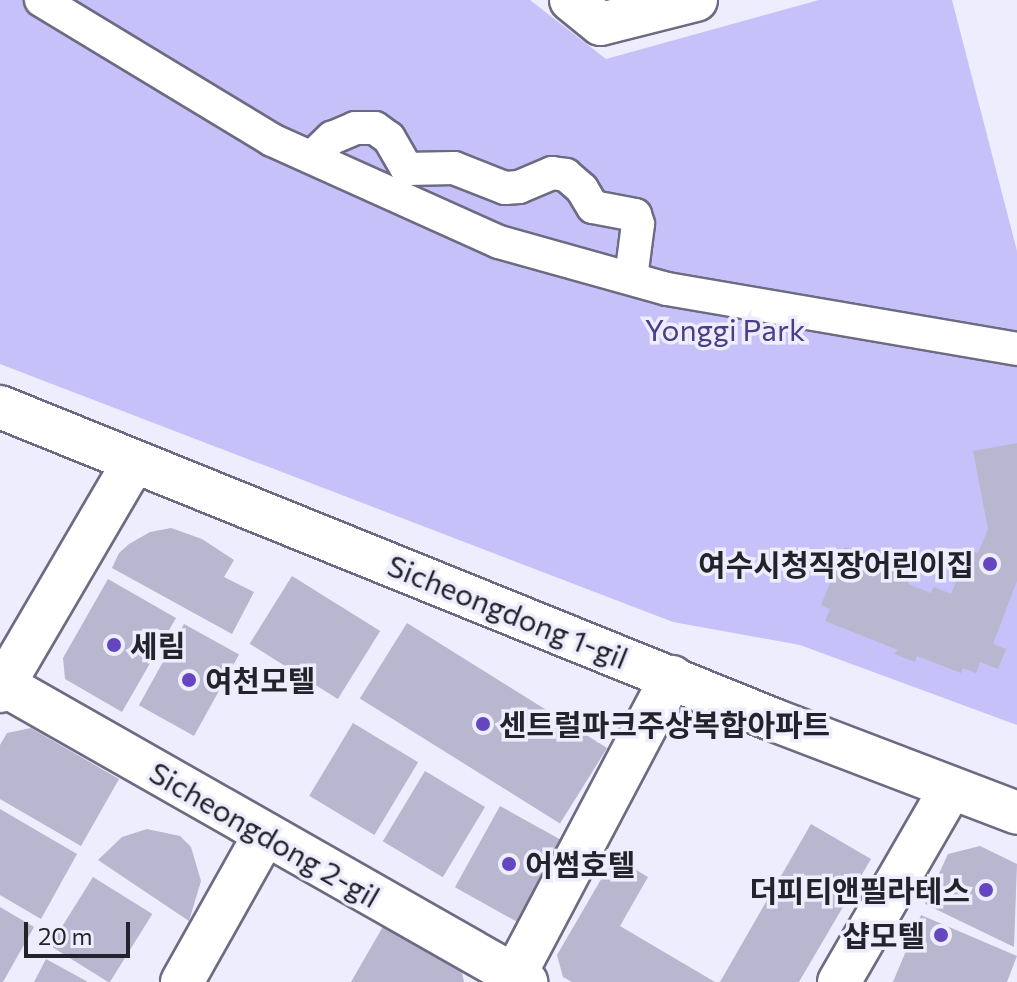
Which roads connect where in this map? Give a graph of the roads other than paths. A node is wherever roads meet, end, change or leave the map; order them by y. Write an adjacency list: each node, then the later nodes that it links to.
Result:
1 (41, 0): 4 (street)
2 (571, 0): 3 (street)
3 (696, 0)
4 (312, 157): 5 (street); 5 (street)
5 (631, 278): 6 (street)
6 (1017, 349)
7 (0, 407): 8 (street, Sicheongdong 1-gil)
8 (134, 462): 9 (street, Sicheongdong 1-gil); 10 (street)
9 (672, 677): 11 (street, Sicheongdong 1-gil); 14 (street)
10 (2, 688): 13 (street, Sicheongdong 2-gil)
11 (950, 790): 12 (street, Sicheongdong 1-gil); 16 (street)
12 (1017, 813)
13 (265, 834): 14 (street, Sicheongdong 2-gil); 15 (street)
14 (517, 980)
15 (182, 982)
16 (839, 982)

